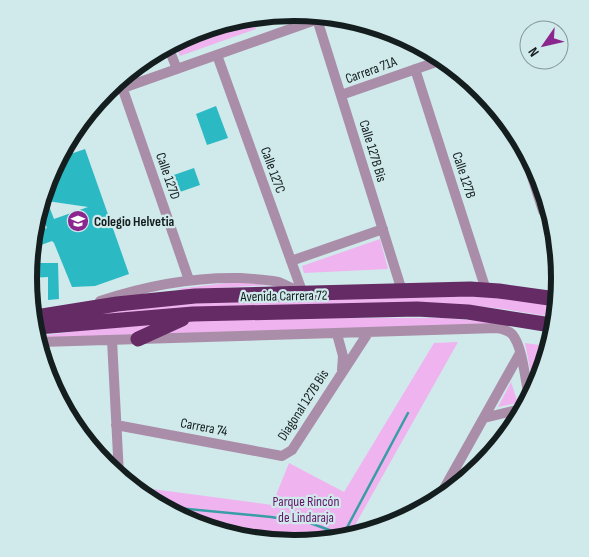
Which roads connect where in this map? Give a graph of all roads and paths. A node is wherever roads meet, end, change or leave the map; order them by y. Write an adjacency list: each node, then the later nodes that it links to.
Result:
1 (308, 22): 4 (street)
2 (320, 23): 10 (street, Calle 127B Bis)
3 (171, 53): 6 (street)
4 (217, 55): 6 (street); 12 (street, Calle 127C)
5 (433, 63): 7 (street, Carrera 71A)
6 (177, 69): 8 (street)
7 (415, 69): 10 (street, Carrera 71A); 14 (street, Calle 127B)
8 (127, 84)
9 (123, 87): 13 (street, Calle 127D)
10 (341, 95): 11 (street, Calle 127B Bis)
11 (383, 229): 12 (street); 15 (street, Calle 127B Bis)
12 (291, 261): 16 (street, Calle 127C)
13 (189, 280): 16 (street, Avenida Carrera 72); 18 (street, Avenida Carrera 72)
14 (486, 290): 15 (highway, Avenida Carrera 72); 17 (highway, Avenida Carrera 72)
15 (402, 291): 16 (highway, Avenida Carrera 72)
16 (303, 294): 18 (highway, Avenida Carrera 72)
17 (551, 298)
18 (77, 310): 20 (highway, Avenida Carrera 72)
19 (193, 314): 21 (highway, Avenida Carrera 72); 23 (highway, Avenida Carrera 72); 27 (highway)
20 (40, 316)
21 (530, 322): 22 (highway, Avenida Carrera 72); 24 (highway, Avenida Carrera 72)
22 (548, 325)
23 (42, 327)
24 (547, 330)
25 (368, 333): 26 (street); 30 (street); 31 (street, Diagonal 127B Bis)
26 (337, 334): 27 (street); 31 (street)
27 (138, 339): 28 (street)
28 (112, 340): 29 (street); 35 (street)
29 (45, 342)
30 (520, 353): 32 (street); 34 (street)
31 (342, 371): 36 (street, Diagonal 127B Bis)
32 (527, 388)
33 (515, 411): 34 (street)
34 (484, 418): 38 (street)
35 (116, 425): 36 (street, Carrera 74); 37 (street)
36 (287, 454)
37 (118, 465)
38 (445, 487)

